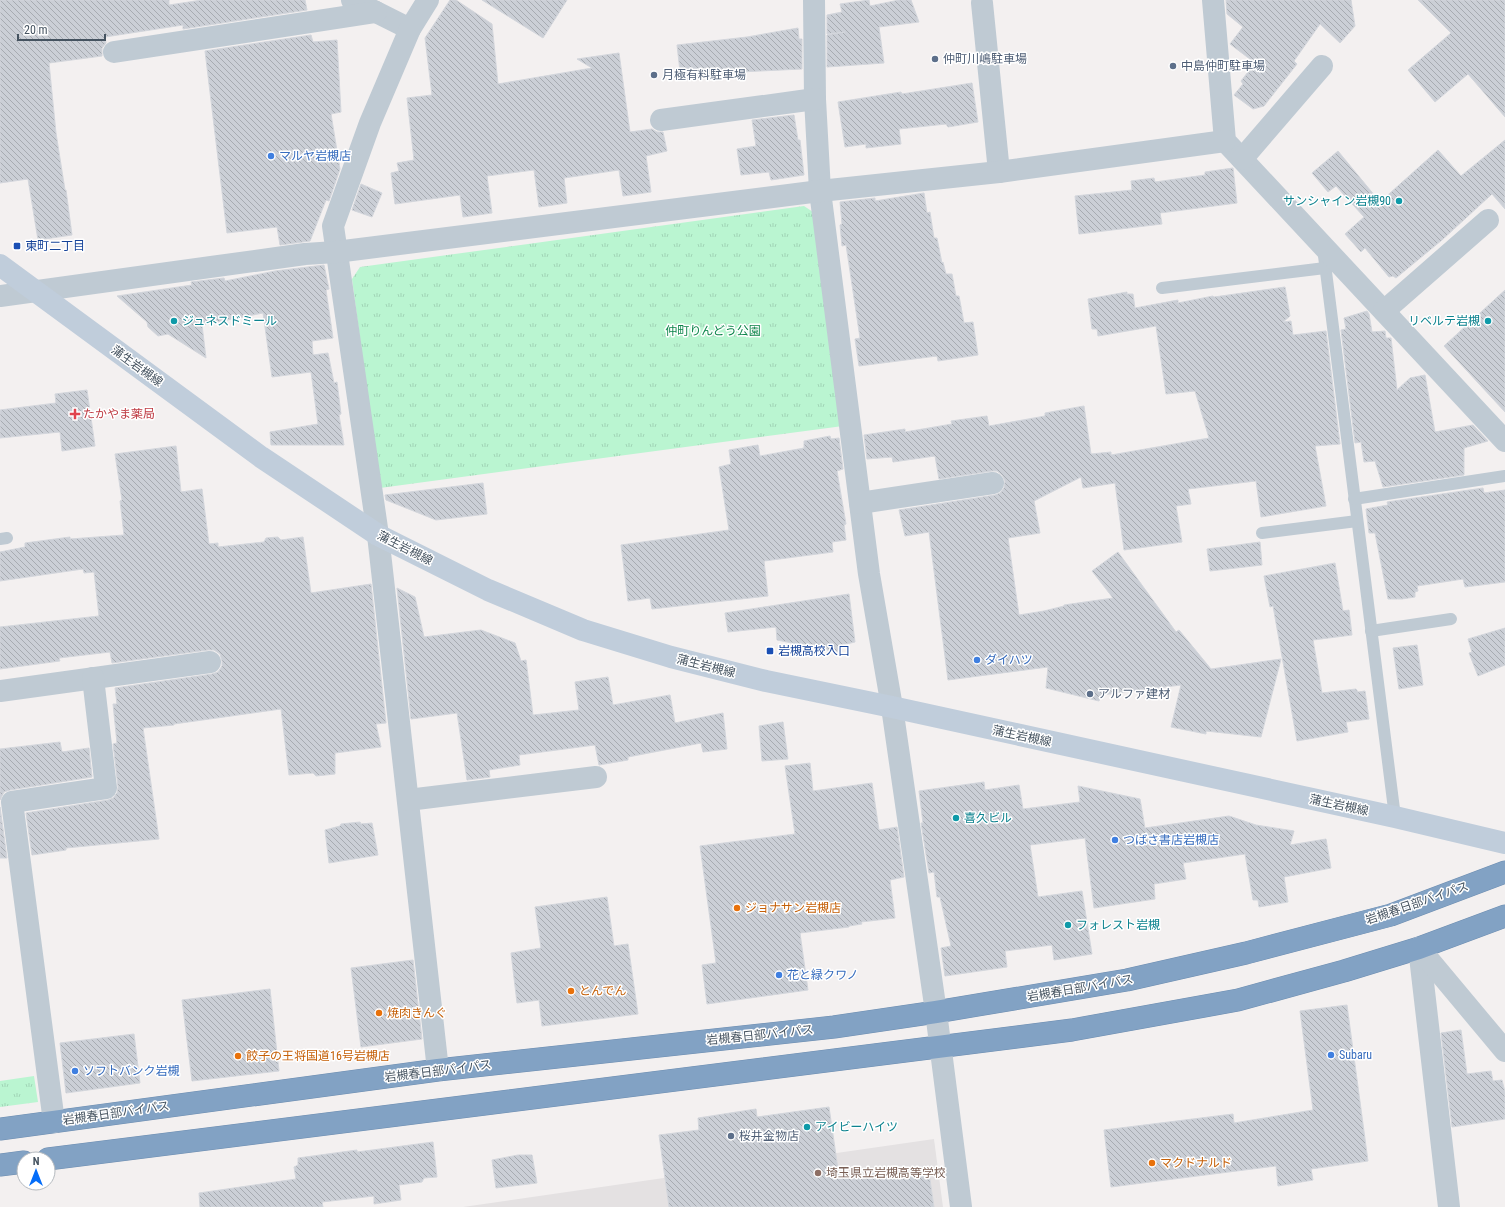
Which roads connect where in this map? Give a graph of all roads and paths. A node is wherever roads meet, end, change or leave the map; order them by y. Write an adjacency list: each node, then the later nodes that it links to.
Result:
1 (352, 0): 6 (street)
2 (428, 0): 7 (street)
3 (814, 0): 10 (street)
4 (1213, 0): 12 (street)
5 (982, 3): 14 (street)
6 (376, 12): 7 (street); 8 (street)
7 (410, 29): 18 (street)
8 (114, 52)
9 (1322, 66): 13 (street)
10 (815, 99): 11 (street); 15 (street)
11 (661, 120)
12 (1225, 141): 13 (street); 14 (street)
13 (1242, 159): 17 (street)
14 (999, 172): 15 (street)
15 (820, 191): 18 (street); 29 (street)
16 (1488, 220): 24 (street)
17 (1322, 245): 20 (lane); 24 (street)
18 (336, 252): 22 (street); 32 (street)
19 (0, 265): 22 (main road, 蒲生岩槻線)
20 (1325, 268): 21 (lane); 28 (lane)
21 (1162, 288)
22 (35, 291): 23 (street); 32 (main road, 蒲生岩槻線)
23 (0, 296)
24 (1384, 311): 25 (street)
25 (1505, 441)
26 (1505, 476): 28 (lane)
27 (993, 483): 29 (street)
28 (1354, 499): 30 (lane)
29 (860, 503): 38 (street)
30 (1357, 522): 31 (lane); 34 (lane)
31 (1262, 533)
32 (378, 535): 38 (main road, 蒲生岩槻線); 40 (street)
33 (1451, 618): 34 (lane)
34 (1371, 631): 41 (lane)
35 (210, 662): 36 (street)
36 (93, 678): 37 (street); 50 (street)
37 (0, 691)
38 (892, 707): 41 (main road, 蒲生岩槻線); 46 (street)
39 (596, 777): 40 (street)
40 (408, 800): 49 (street)
41 (1395, 817): 42 (main road, 蒲生岩槻線)
42 (1505, 843)
43 (1505, 872): 46 (highway, 岩槻春日部バイパス)
44 (1505, 916): 45 (highway)
45 (1419, 948): 47 (highway); 48 (street); 56 (street)
46 (936, 1012): 47 (street); 49 (highway, 岩槻春日部バイパス)
47 (940, 1047): 52 (highway); 55 (street)
48 (1505, 1051)
49 (438, 1070): 50 (highway, 岩槻春日部バイパス)
50 (54, 1122): 51 (highway, 岩槻春日部バイパス)
51 (0, 1129)
52 (56, 1158)
53 (16, 1163): 54 (highway)
54 (0, 1165)
55 (960, 1207)
56 (1449, 1207)

